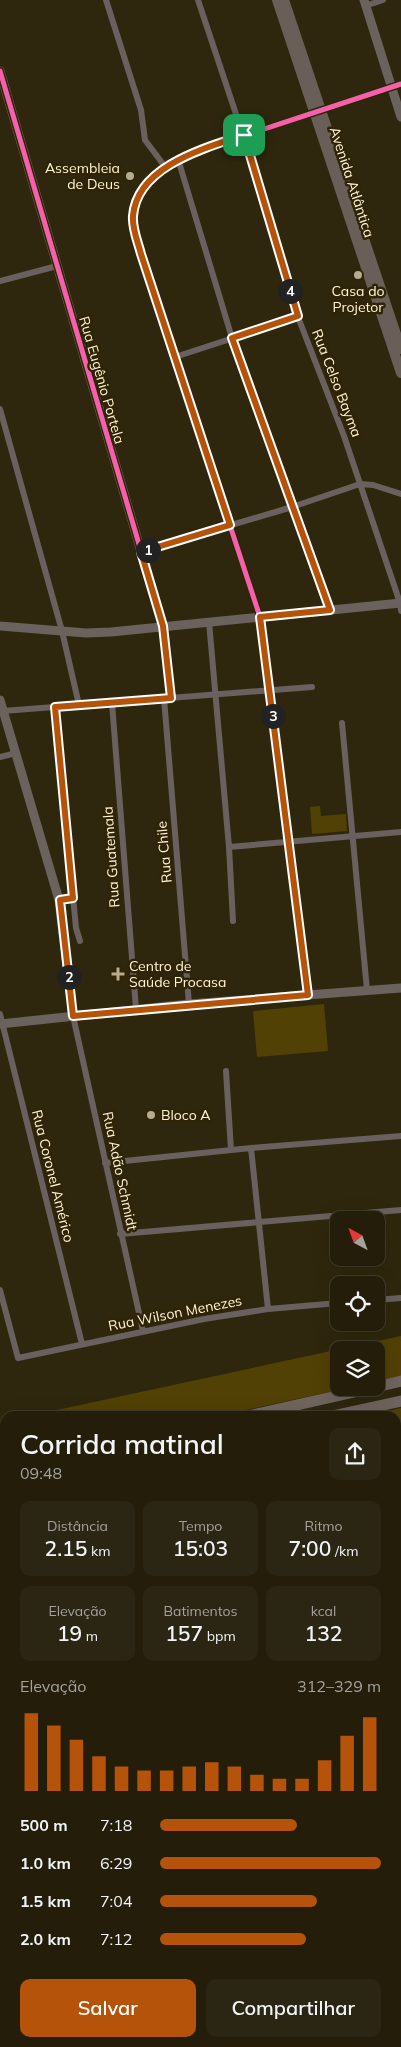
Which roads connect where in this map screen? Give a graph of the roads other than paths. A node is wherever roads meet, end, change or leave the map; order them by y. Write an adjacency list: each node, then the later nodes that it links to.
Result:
1 (106, 0): 15 (street)
2 (198, 0): 13 (street, Rua Celso Bayma)
3 (277, 0): 7 (main road, Avenida Atlântica)
4 (284, 0): 7 (main road, Avenida Atlântica)
5 (383, 0): 6 (street)
6 (364, 3): 10 (street)
7 (287, 20): 11 (main road, Avenida Atlântica)
8 (0, 71): 16 (street, Rua Eugênio Portela)
9 (401, 84): 10 (street)
10 (391, 87): 11 (street); 12 (street)
11 (318, 111): 13 (street); 18 (main road, Avenida Atlântica)
12 (401, 117)
13 (244, 135): 14 (street); 19 (street, Rua Celso Bayma)
14 (178, 159): 15 (street); 20 (street)
15 (166, 168): 22 (street)
16 (57, 266): 17 (street); 29 (street, Rua Eugênio Portela)
17 (0, 281)
18 (381, 302): 21 (main road, Avenida Atlântica); 23 (main road, Avenida Atlântica)
19 (298, 316): 20 (street); 25 (street, Rua Celso Bayma)
20 (232, 338): 22 (street); 27 (street)
21 (401, 349)
22 (175, 357): 28 (street)
23 (401, 373)
24 (0, 409): 37 (street)
25 (360, 484): 26 (street); 27 (street); 30 (street, Rua Celso Bayma)
26 (401, 494)
27 (292, 507): 28 (street); 31 (street)
28 (230, 525): 29 (street); 33 (street)
29 (141, 552): 36 (street, Rua Eugênio Portela)
30 (401, 603): 31 (street); 32 (street, Rua Celso Bayma)
31 (330, 610): 33 (street)
32 (401, 611)
33 (260, 617): 34 (street); 39 (street)
34 (209, 622): 36 (street); 40 (street)
35 (0, 626): 37 (street)
36 (163, 626): 37 (street); 42 (street, Rua Eugênio Portela)
37 (62, 631): 45 (street)
38 (312, 687): 39 (street)
39 (270, 690): 40 (street); 53 (street)
40 (215, 694): 42 (street); 54 (street)
41 (164, 698): 42 (street); 44 (street); 62 (street, Rua Chile)
42 (171, 698)
43 (0, 700): 47 (street)
44 (112, 702): 45 (street); 63 (street, Rua Guatemala)
45 (79, 705): 46 (street)
46 (55, 707): 47 (street); 55 (street)
47 (3, 711): 49 (street)
48 (342, 723): 52 (street)
49 (16, 753): 50 (street); 56 (street)
50 (0, 757)
51 (401, 832): 52 (street)
52 (353, 836): 53 (street); 60 (street)
53 (289, 842): 54 (street); 61 (street)
54 (229, 847): 57 (street)
55 (73, 898): 56 (street); 58 (street)
56 (60, 900): 64 (street)
57 (233, 921)
58 (80, 941)
59 (401, 988): 60 (street)
60 (367, 990): 61 (street)
61 (308, 995): 62 (street)
62 (188, 1004): 63 (street)
63 (136, 1009): 64 (street)
64 (73, 1016): 65 (street); 70 (street, Rua Adão Schmidt)
65 (1, 1020): 80 (street, Rua Coronel Américo)
66 (226, 1071): 69 (street)
67 (401, 1136): 68 (street)
68 (250, 1148): 69 (street); 72 (street)
69 (231, 1150): 70 (street)
70 (105, 1163): 73 (street, Rua Adão Schmidt)
71 (401, 1210): 72 (street)
72 (258, 1222): 73 (street); 78 (street)
73 (120, 1234): 79 (street, Rua Adão Schmidt)
74 (0, 1290): 80 (street, Rua Wilson Menezes)
75 (401, 1298): 76 (street)
76 (385, 1299)
77 (330, 1304): 78 (street, Rua Wilson Menezes)
78 (268, 1309): 79 (street, Rua Wilson Menezes)
79 (143, 1331): 80 (street, Rua Wilson Menezes)
80 (82, 1344)
81 (401, 1381): 82 (highway)
82 (385, 1384)
83 (337, 1396): 85 (highway)
84 (401, 1400): 86 (highway)
85 (270, 1411)
86 (354, 1411)

